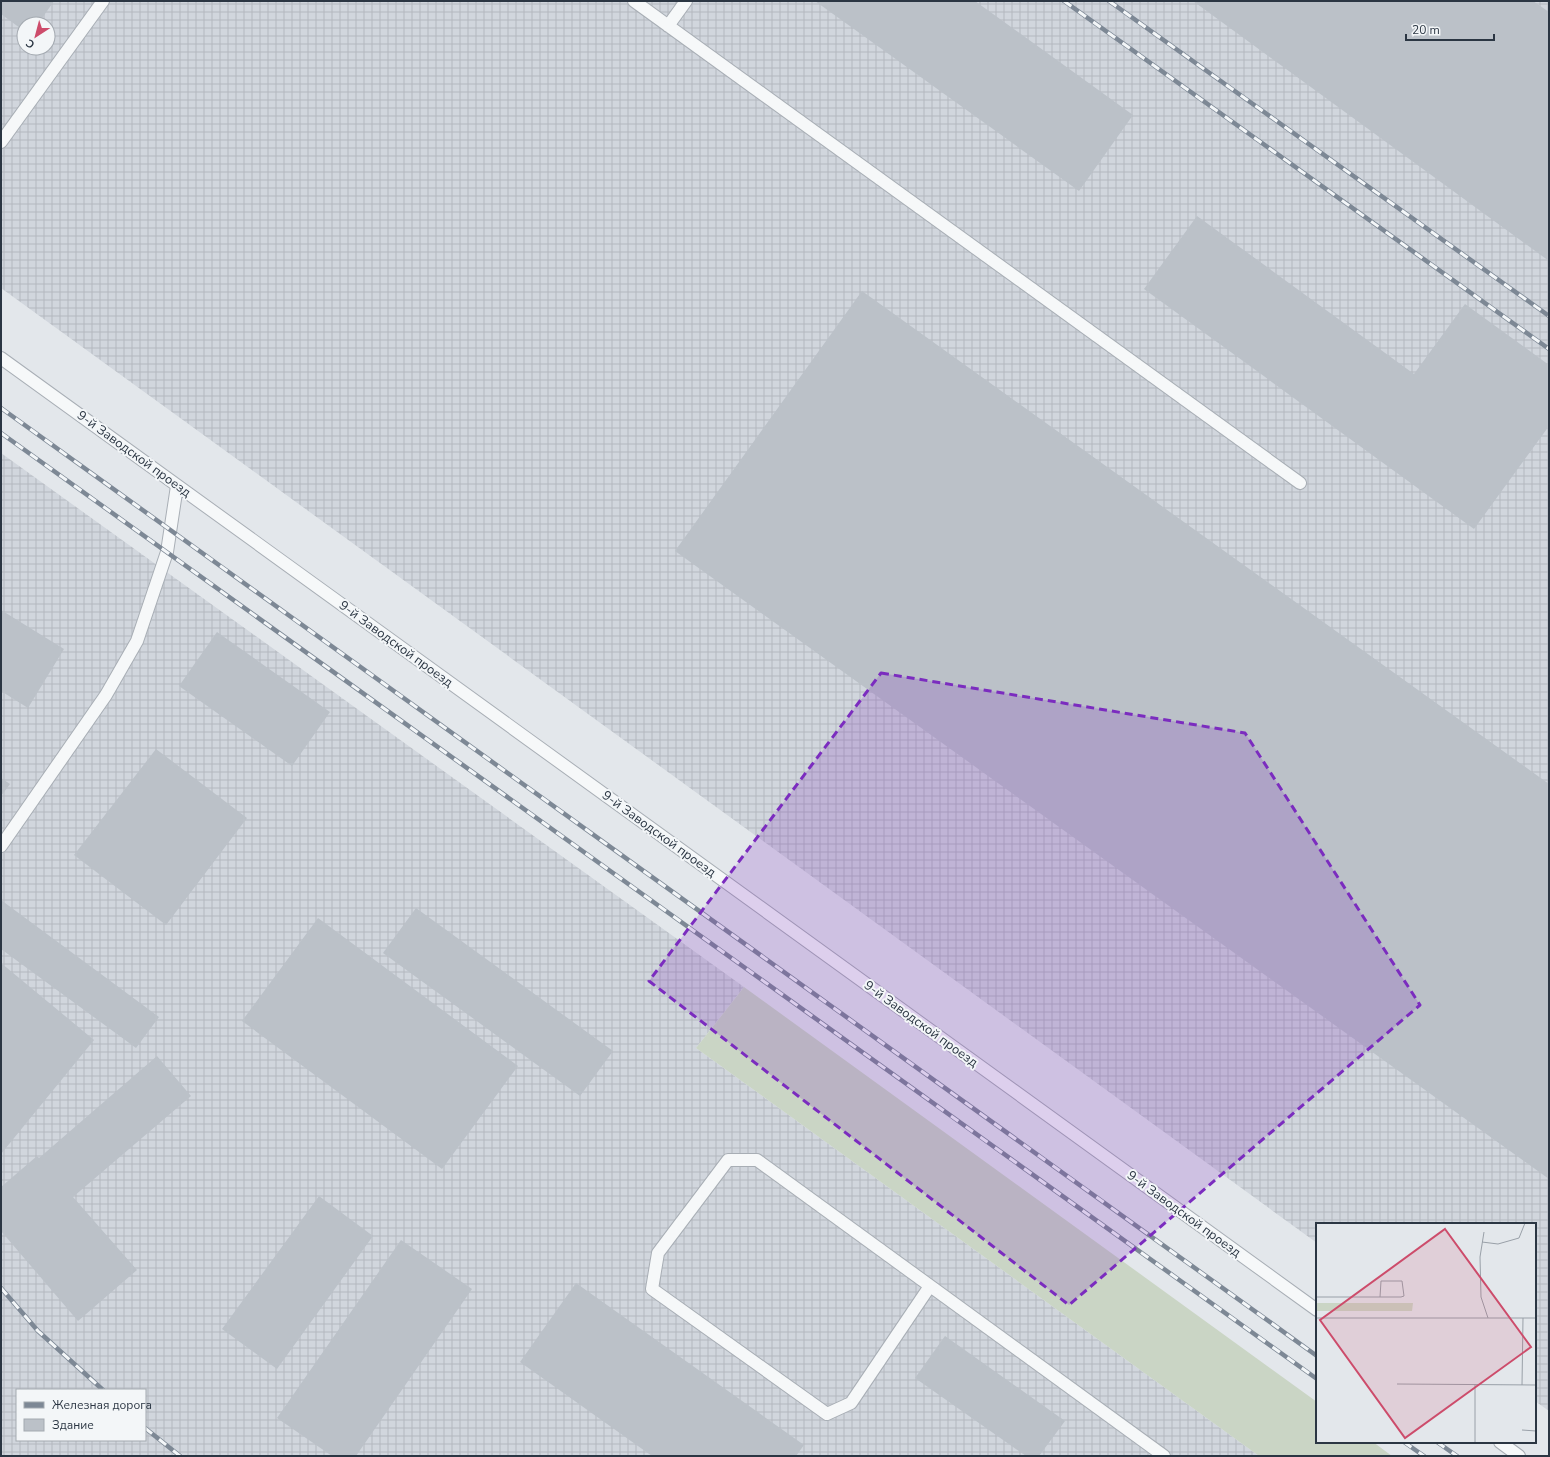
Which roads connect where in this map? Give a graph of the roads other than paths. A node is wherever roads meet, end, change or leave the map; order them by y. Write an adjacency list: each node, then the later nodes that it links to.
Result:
1 (103, 1): 5 (lane)
2 (634, 1): 4 (lane)
3 (686, 1): 4 (lane)
4 (668, 26): 7 (lane)
5 (1, 142)
6 (1, 358): 8 (lane, 9-й Заводской проезд)
7 (1300, 483)
8 (177, 486): 9 (lane); 11 (lane, 9-й Заводской проезд)
9 (1, 846)
10 (930, 1286): 10 (lane); 13 (lane)
11 (1316, 1309)
12 (1501, 1443): 14 (lane)
13 (1164, 1456)
14 (1519, 1456)

